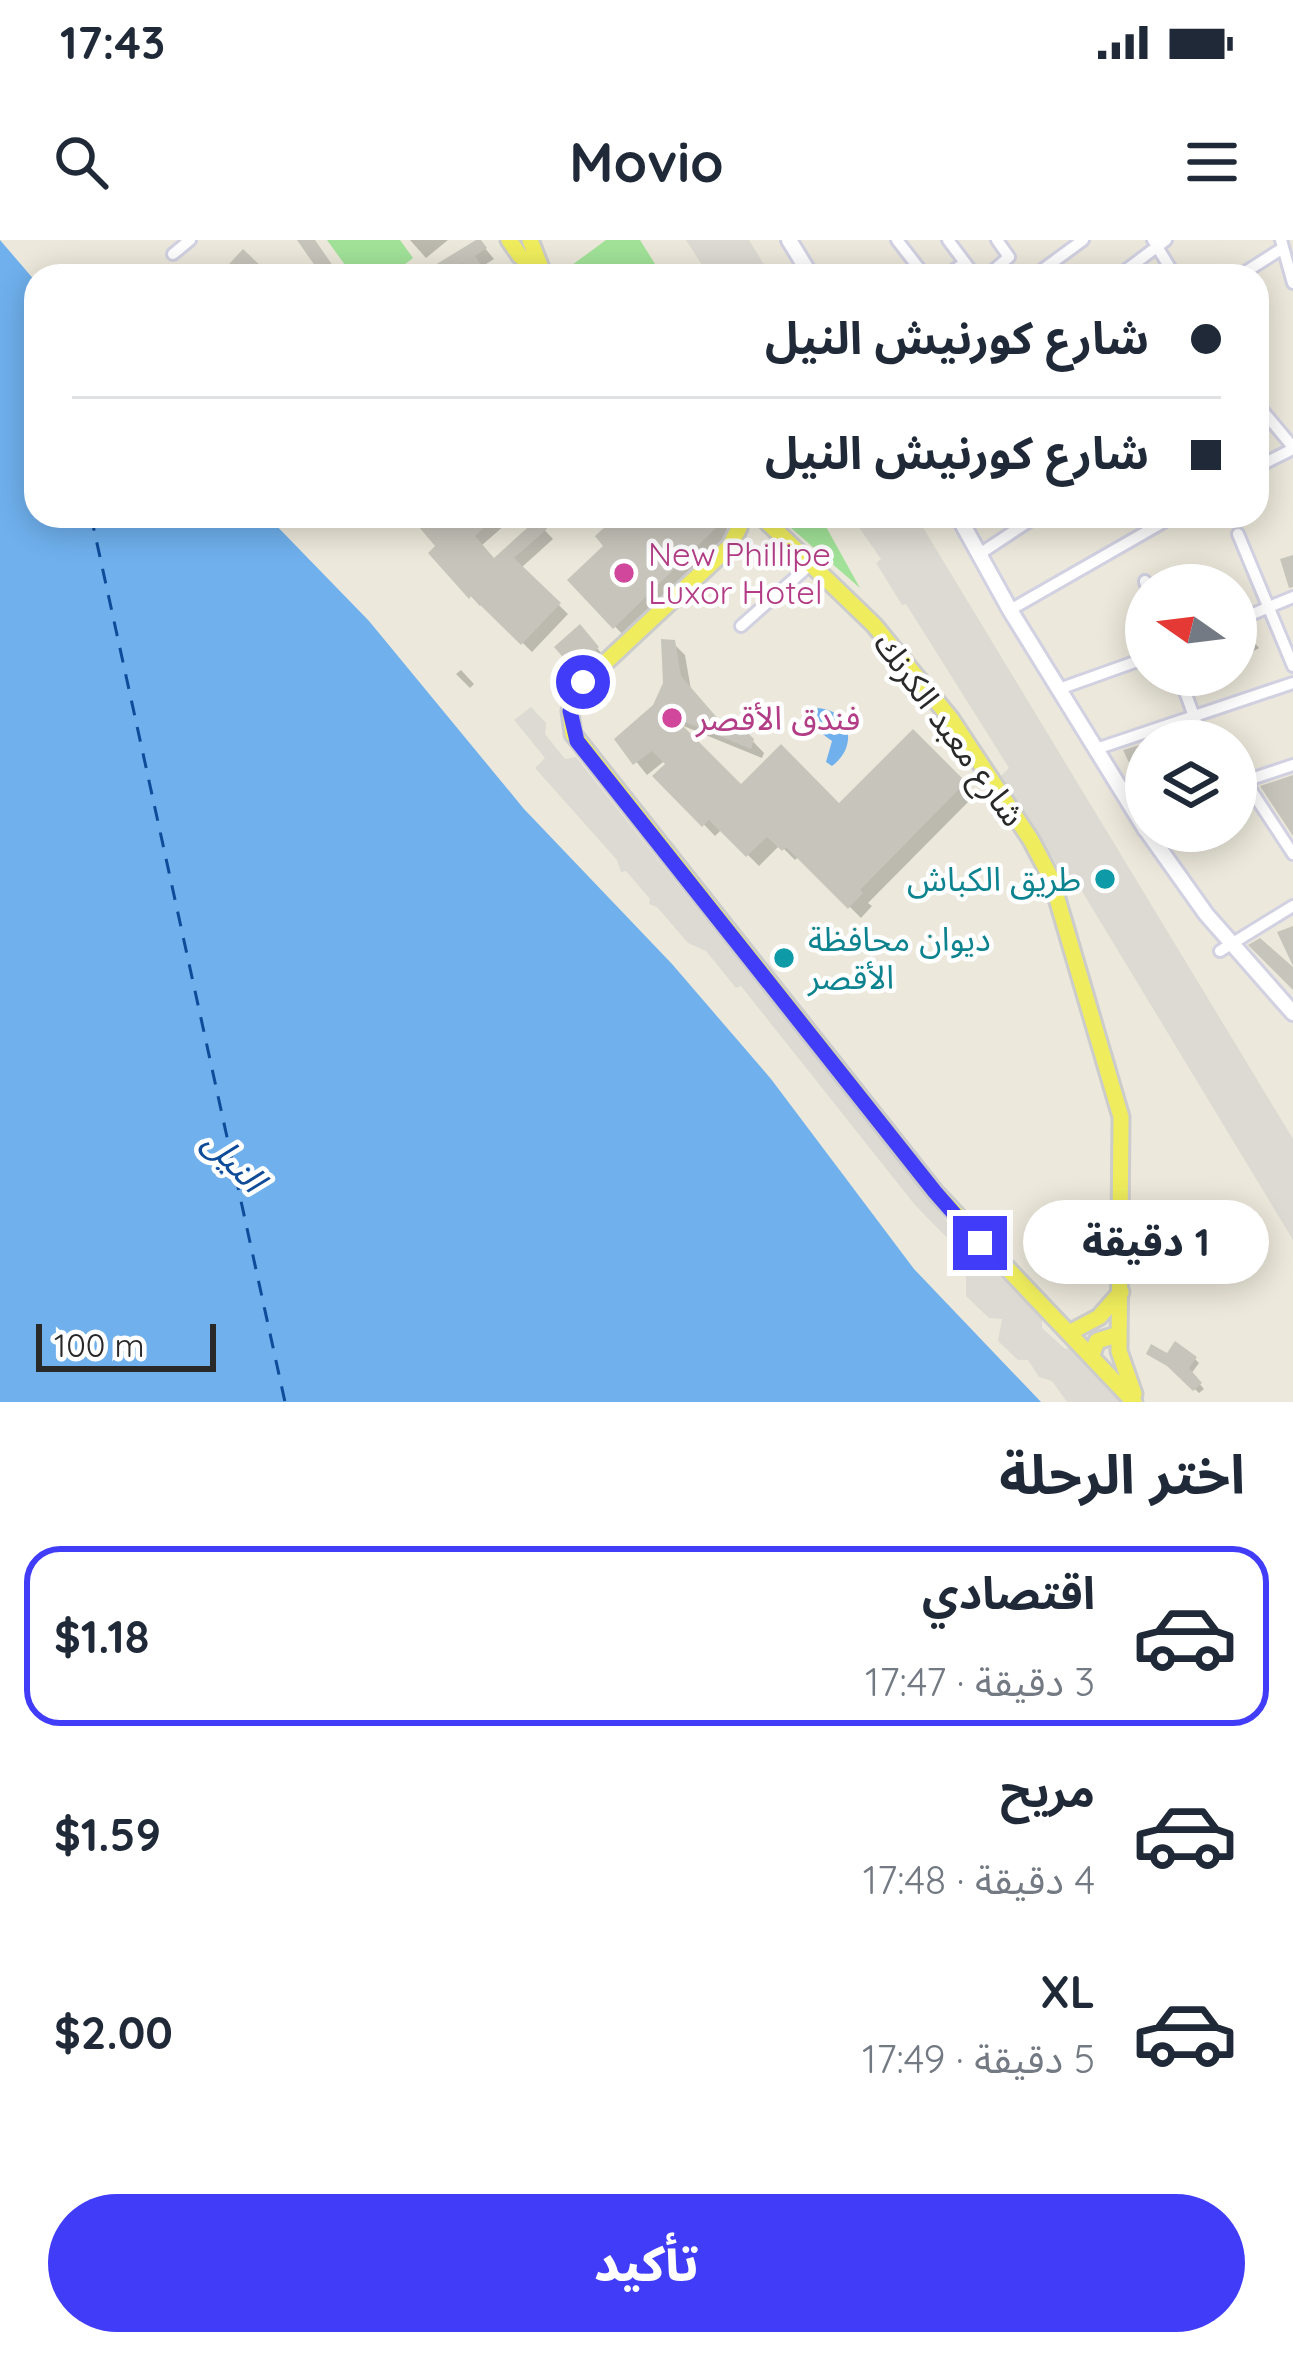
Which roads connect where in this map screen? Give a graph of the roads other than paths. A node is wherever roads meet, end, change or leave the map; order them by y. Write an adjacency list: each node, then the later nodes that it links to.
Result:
1 (190, 240): 9 (street)
2 (509, 240): 11 (main road)
3 (897, 240): 12 (street)
4 (948, 240): 10 (street)
5 (997, 240): 13 (street)
6 (1083, 240): 14 (street)
7 (1158, 242): 15 (street)
8 (1282, 244): 16 (street); 17 (street)
9 (173, 254)
10 (965, 263)
11 (528, 264)
12 (916, 264)
13 (1001, 264)
14 (1050, 264)
15 (1132, 264)
16 (1255, 264)
17 (1293, 283)
18 (1269, 419): 19 (street)
19 (1293, 448)
20 (740, 528): 26 (main road)
21 (964, 528): 27 (main road)
22 (1019, 528): 27 (street)
23 (1153, 528): 31 (street)
24 (776, 530): 26 (main road); 28 (main road, شارع معبد الكرنك)
25 (1238, 534): 30 (street)
26 (730, 546): 51 (main road)
27 (978, 555): 31 (main road)
28 (812, 563): 33 (street); 50 (main road, شارع معبد الكرنك)
29 (1293, 598): 30 (street)
30 (1267, 608): 32 (street); 35 (street)
31 (1010, 610): 37 (main road)
32 (1257, 612)
33 (741, 626)
34 (1125, 665): 37 (street)
35 (1293, 666)
36 (1293, 683): 39 (street)
37 (1059, 689): 40 (main road)
38 (1186, 696): 39 (street)
39 (1194, 718): 40 (street)
40 (1096, 749): 43 (main road)
41 (1293, 765): 42 (street)
42 (1257, 777)
43 (1125, 794)
44 (1257, 804): 46 (street)
45 (1162, 852): 48 (main road)
46 (1293, 854)
47 (1293, 906): 48 (street)
48 (1226, 947): 49 (main road)
49 (1293, 1013)
50 (1121, 1292): 51 (main road); 52 (main road, شارع معبد الكرنك)
51 (1070, 1334): 53 (main road)
52 (1119, 1334): 53 (main road); 54 (main road, شارع معبد الكرنك)
53 (1091, 1357): 54 (main road)
54 (1136, 1402)

